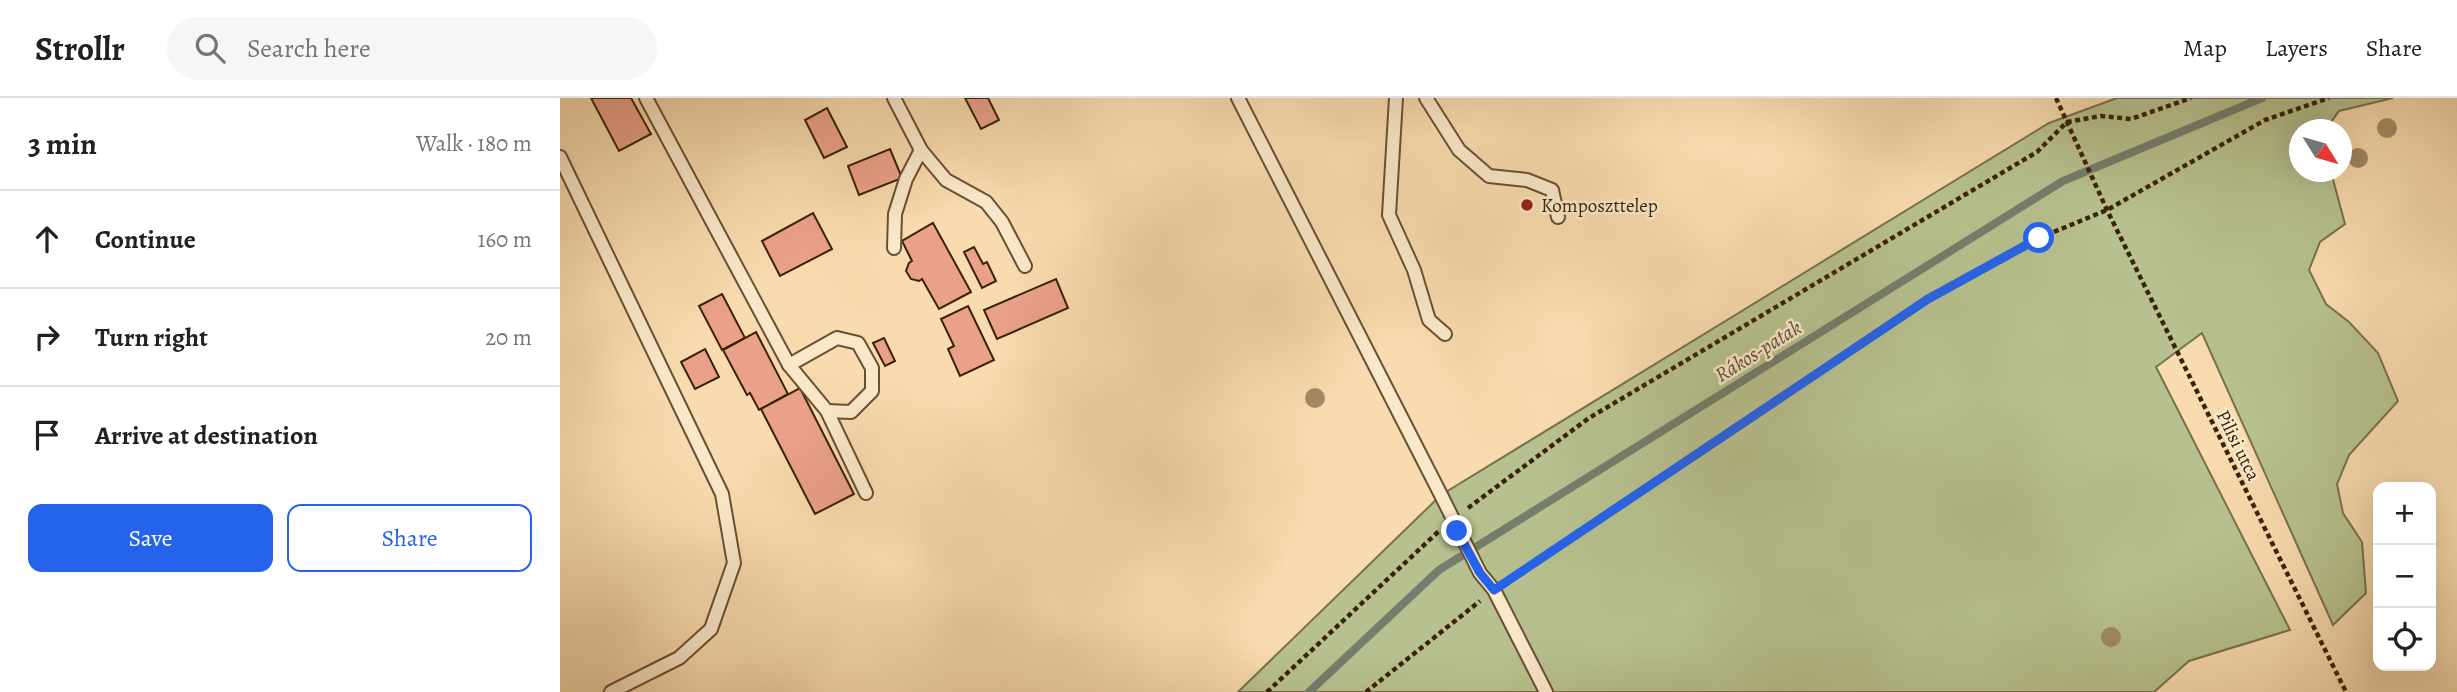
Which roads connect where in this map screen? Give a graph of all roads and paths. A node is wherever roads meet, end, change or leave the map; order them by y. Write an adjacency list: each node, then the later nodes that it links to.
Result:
1 (646, 98): 17 (lane)
2 (894, 98): 10 (lane)
3 (1238, 98): 20 (lane)
4 (1396, 98): 16 (lane)
5 (1426, 98): 13 (lane)
6 (2056, 98): 9 (path, Pilisi utca)
7 (2191, 98): 9 (path)
8 (2329, 98): 12 (path)
9 (2067, 122): 12 (path, Pilisi utca); 20 (path)
10 (921, 150): 14 (lane); 15 (lane)
11 (560, 157): 22 (lane)
12 (2107, 210): 21 (path); 26 (path, Pilisi utca)
13 (1558, 217)
14 (894, 248)
15 (1025, 266)
16 (1445, 334)
17 (789, 365): 18 (lane); 18 (lane)
18 (827, 411): 19 (lane)
19 (866, 492)
20 (1454, 525): 21 (lane); 23 (path)
21 (1494, 590): 24 (path); 25 (lane)
22 (611, 692)
23 (1266, 692)
24 (1366, 692)
25 (1546, 692)
26 (2346, 692)

